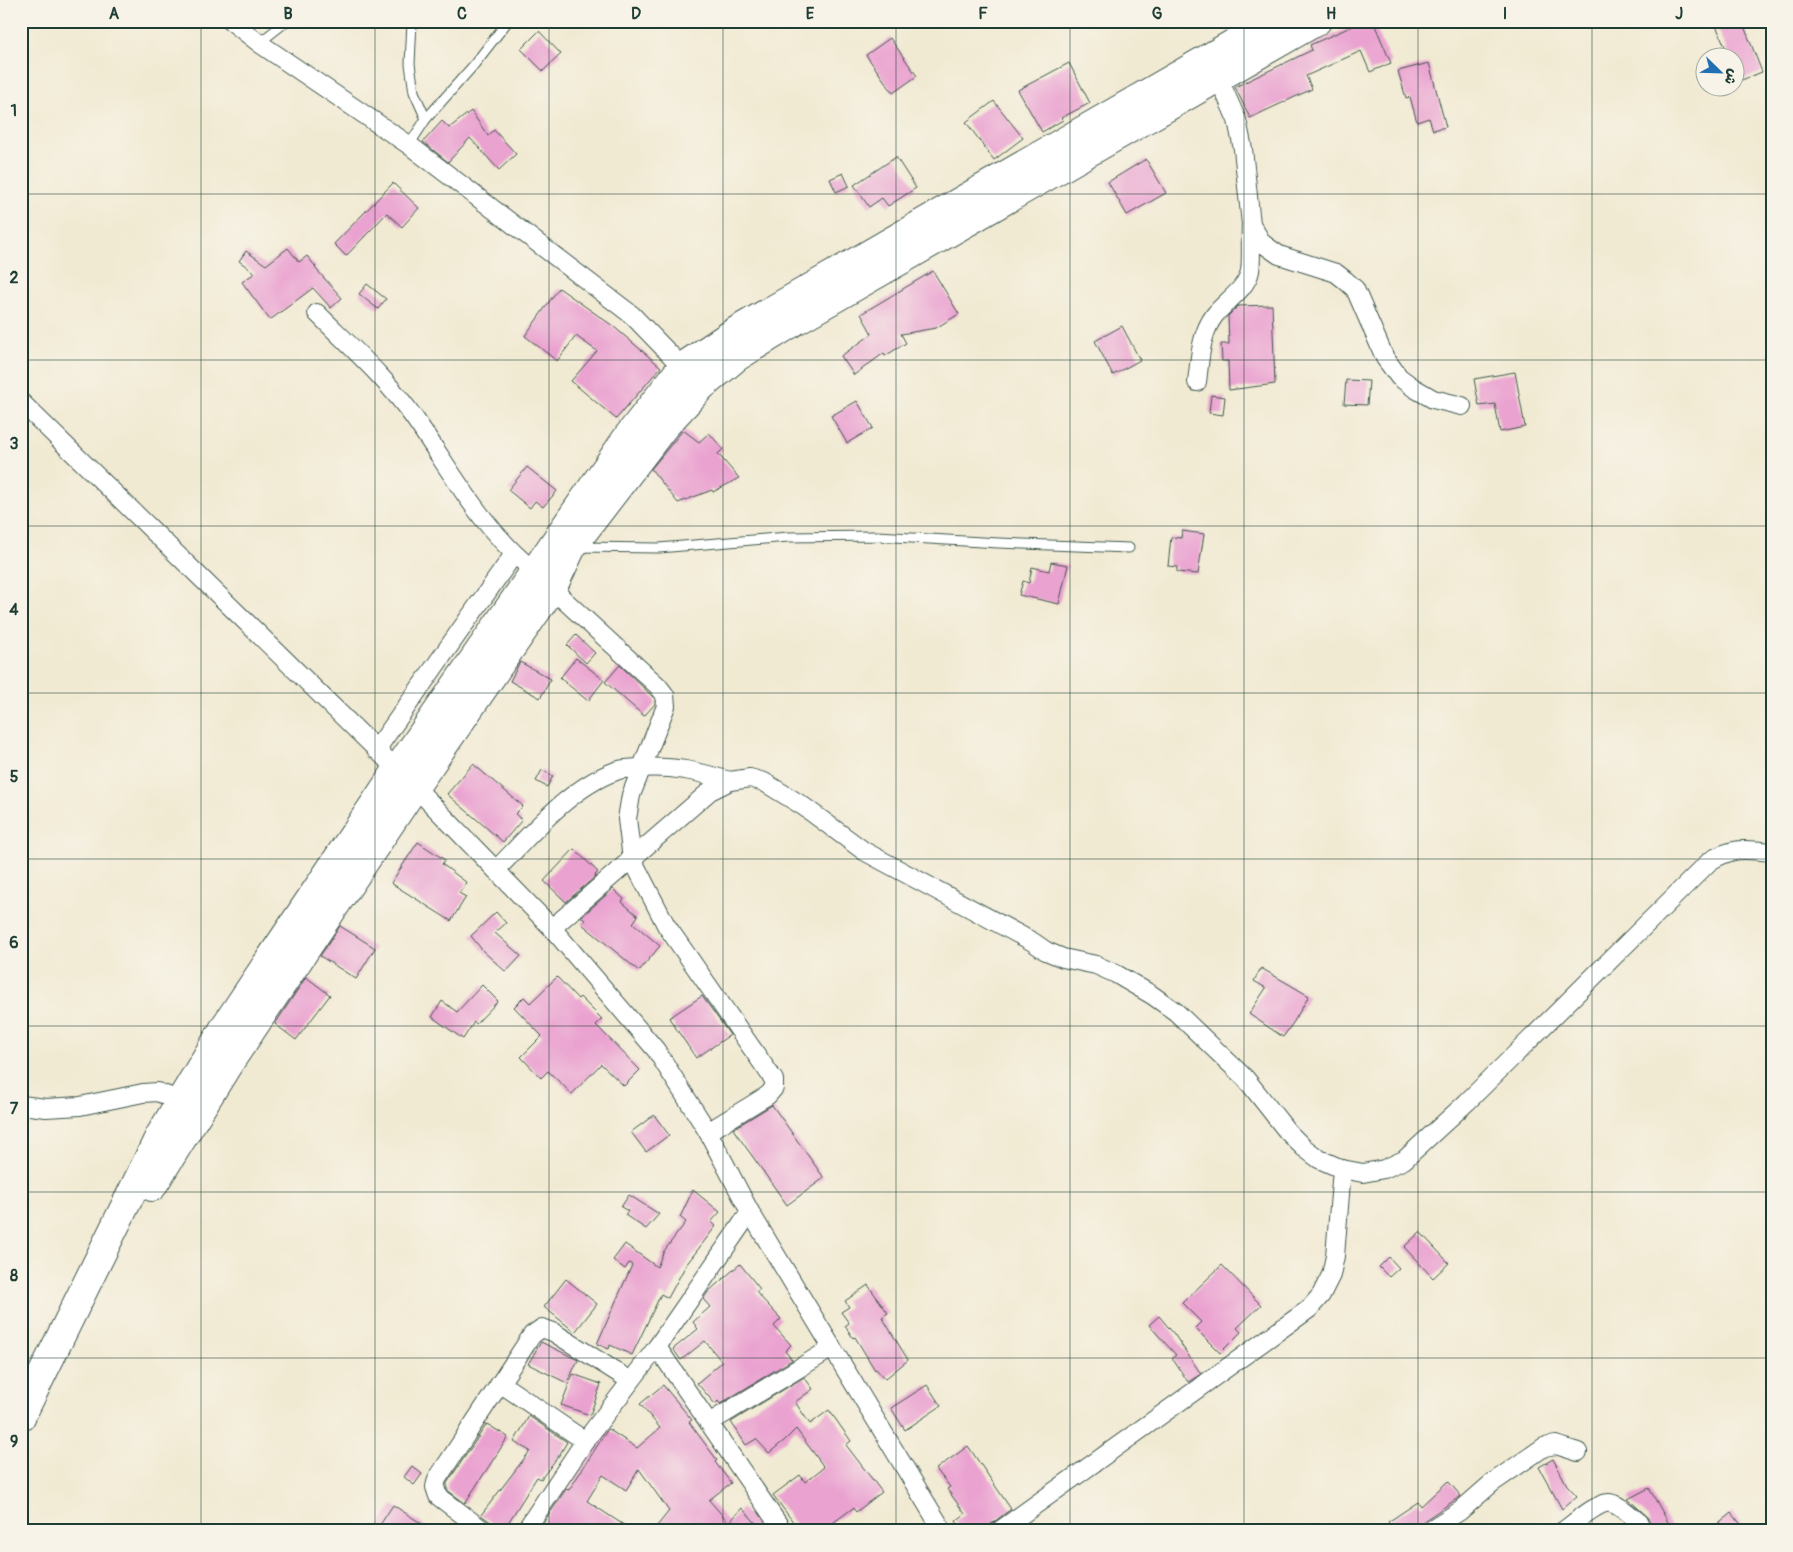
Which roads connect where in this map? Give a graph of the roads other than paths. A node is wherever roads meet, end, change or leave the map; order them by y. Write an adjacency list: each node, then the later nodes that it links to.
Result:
1 (231, 21): 7 (street)
2 (287, 21): 7 (lane)
3 (412, 21): 9 (lane)
4 (508, 21): 9 (lane)
5 (1272, 21): 13 (main road)
6 (1317, 21): 8 (main road)
7 (259, 42): 10 (street)
8 (1218, 77): 11 (street); 15 (main road)
9 (426, 119): 10 (lane)
10 (409, 146): 13 (street)
11 (1251, 224): 14 (street); 17 (street)
12 (317, 314): 20 (street)
13 (682, 367): 15 (street); 21 (main road)
14 (1196, 382)
15 (701, 386): 18 (main road)
16 (21, 402): 22 (street)
17 (1462, 406)
18 (572, 547): 19 (lane); 21 (main road)
19 (1129, 548)
20 (514, 554): 21 (street); 22 (street)
21 (543, 580): 23 (street); 24 (main road)
22 (376, 750): 24 (street)
23 (641, 768): 25 (street); 27 (street); 28 (street)
24 (406, 778): 28 (street); 30 (main road)
25 (730, 781): 27 (street); 33 (street)
26 (1772, 852): 33 (street)
27 (632, 859): 29 (street); 32 (street)
28 (496, 870): 29 (street)
29 (552, 928): 32 (street)
30 (190, 1104): 31 (street); 39 (main road)
31 (21, 1105)
32 (708, 1132): 34 (street)
33 (1342, 1169): 48 (street)
34 (750, 1212): 35 (street); 36 (street)
35 (657, 1347): 37 (street); 40 (street)
36 (832, 1348): 40 (street); 47 (street)
37 (631, 1380): 38 (street); 41 (street)
38 (500, 1383): 41 (street); 44 (street)
39 (21, 1417)
40 (709, 1423): 46 (street)
41 (585, 1442): 45 (street)
42 (1578, 1452): 49 (street)
43 (1640, 1523): 50 (street)
44 (484, 1531)
45 (525, 1531)
46 (783, 1531)
47 (942, 1531)
48 (999, 1531)
49 (1428, 1531)
50 (1562, 1531)

